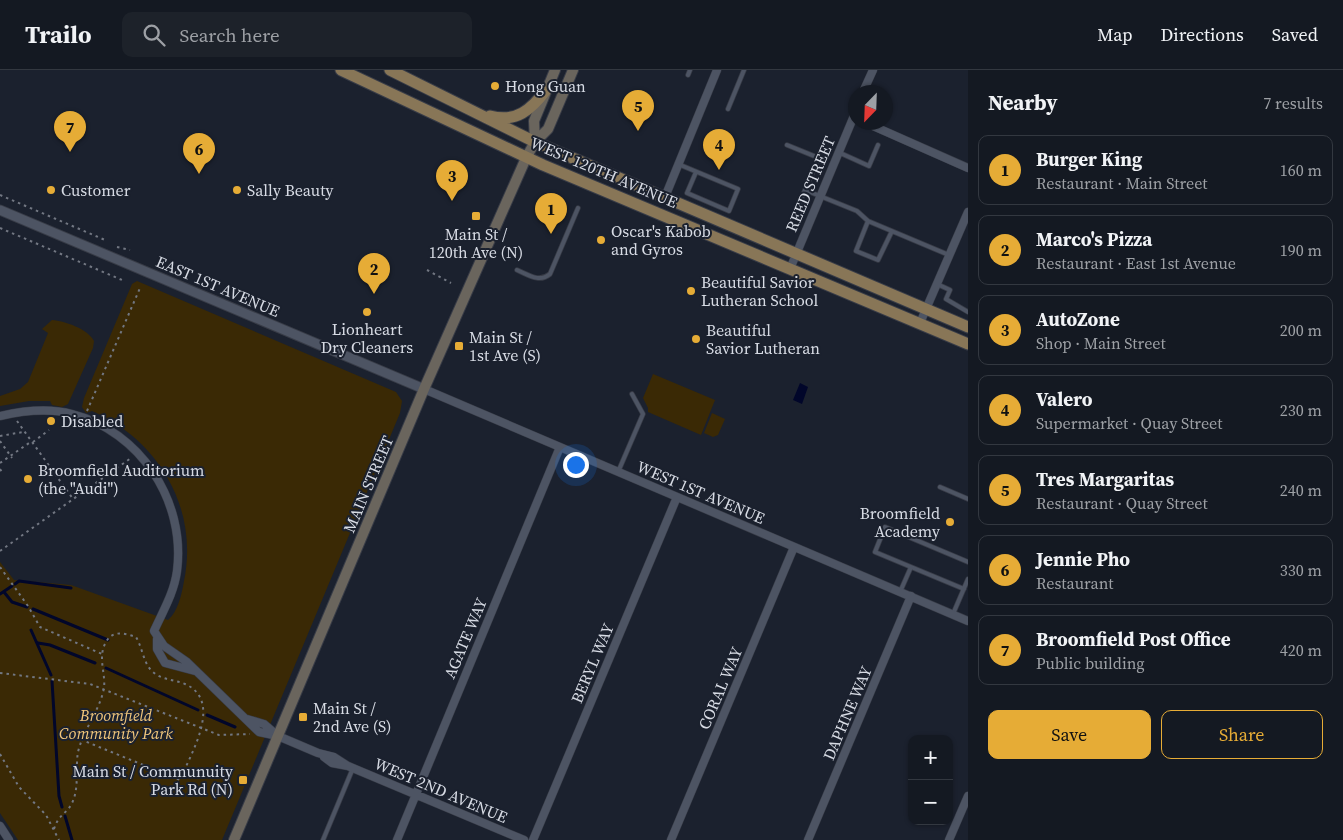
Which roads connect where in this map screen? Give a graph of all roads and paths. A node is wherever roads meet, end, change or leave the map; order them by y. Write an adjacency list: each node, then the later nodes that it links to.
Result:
1 (341, 70): 20 (main road, WEST 120TH AVENUE)
2 (390, 70): 13 (main road, WEST 120TH AVENUE)
3 (555, 70): 11 (main road, MAIN STREET)
4 (573, 70): 16 (main road, MAIN STREET)
5 (690, 70): 9 (lane)
6 (717, 70): 21 (street)
7 (744, 70): 12 (lane)
8 (873, 70): 10 (street)
9 (688, 75)
10 (866, 85)
11 (546, 90): 13 (main road); 16 (main road, MAIN STREET)
12 (728, 108)
13 (466, 110): 16 (main road, WEST 120TH AVENUE)
14 (848, 130): 19 (street, REED STREET)
15 (882, 130): 22 (street)
16 (535, 142): 20 (main road, MAIN STREET); 27 (main road, WEST 120TH AVENUE)
17 (787, 145): 24 (lane)
18 (878, 145): 19 (lane)
19 (838, 152): 26 (street, REED STREET)
20 (526, 158): 40 (main road, WEST 120TH AVENUE); 52 (main road, MAIN STREET)
21 (678, 164): 23 (lane); 27 (street)
22 (968, 168)
23 (696, 172): 23 (lane)
24 (805, 190): 26 (lane); 28 (lane)
25 (0, 195): 35 (path)
26 (820, 195): 32 (lane); 38 (street, REED STREET)
27 (665, 197): 38 (main road, WEST 120TH AVENUE)
28 (798, 207)
29 (578, 208): 42 (lane)
30 (0, 210): 52 (street, EAST 1ST AVENUE)
31 (968, 212): 39 (street)
32 (868, 221): 34 (lane); 34 (lane)
33 (0, 228): 43 (path)
34 (892, 231): 39 (lane)
35 (105, 240)
36 (117, 247): 37 (path)
37 (130, 250)
38 (797, 253): 40 (street, REED STREET); 47 (main road, WEST 120TH AVENUE)
39 (949, 255): 45 (street)
40 (790, 269): 49 (main road, WEST 120TH AVENUE)
41 (427, 270): 44 (path)
42 (517, 270)
43 (122, 280)
44 (451, 283)
45 (937, 284): 47 (street); 48 (lane)
46 (140, 288): 54 (path)
47 (926, 310): 49 (street); 50 (main road, WEST 120TH AVENUE)
48 (968, 312)
49 (920, 324): 51 (main road, WEST 120TH AVENUE)
50 (968, 327)
51 (968, 344)
52 (424, 389): 62 (street, WEST 1ST AVENUE); 89 (main road, MAIN STREET)
53 (632, 394): 66 (lane)
54 (86, 413)
55 (0, 416): 63 (street)
56 (8, 422): 58 (path)
57 (49, 430): 61 (path)
58 (24, 432): 59 (path); 61 (path)
59 (0, 436)
60 (0, 441): 64 (path)
61 (32, 441): 64 (path); 69 (path)
62 (560, 447): 66 (street, WEST 1ST AVENUE); 93 (street, AGATE WAY)
63 (138, 453): 69 (path); 82 (street)
64 (12, 457): 65 (path)
65 (0, 463)
66 (618, 472): 68 (street, WEST 1ST AVENUE)
67 (940, 487): 70 (lane)
68 (677, 497): 71 (street, WEST 1ST AVENUE); 103 (street, BERYL WAY)
69 (73, 499): 72 (path)
70 (968, 499)
71 (794, 547): 78 (street, WEST 1ST AVENUE); 104 (street, CORAL WAY)
72 (0, 551)
73 (968, 562): 75 (lane)
74 (0, 567): 83 (path)
75 (911, 567): 77 (lane); 78 (lane)
76 (968, 579): 77 (lane)
77 (964, 589): 80 (lane)
78 (900, 592): 79 (street, WEST 1ST AVENUE)
79 (911, 596): 80 (street, WEST 1ST AVENUE); 105 (street, DAPHNE WAY)
80 (952, 614): 81 (street, WEST 1ST AVENUE)
81 (968, 620)
82 (157, 638): 84 (street, WEST 2ND AVENUE); 84 (street)
83 (102, 654): 86 (path); 87 (path)
84 (195, 671): 89 (street, WEST 2ND AVENUE)
85 (0, 673): 86 (path)
86 (104, 688): 87 (path); 90 (path)
87 (201, 729): 88 (path); 90 (path)
88 (252, 734)
89 (278, 736): 92 (street, WEST 2ND AVENUE); 99 (main road, MAIN STREET)
90 (82, 740): 96 (path)
91 (0, 754): 96 (path)
92 (351, 767): 93 (street, WEST 2ND AVENUE); 100 (lane)
93 (414, 794): 101 (street, AGATE WAY); 102 (street, WEST 2ND AVENUE)
94 (968, 796): 106 (street)
95 (0, 826): 97 (street)
96 (54, 829): 98 (path)
97 (9, 840)
98 (59, 840)
99 (234, 840)
100 (323, 840)
101 (397, 840)
102 (524, 840)
103 (533, 840)
104 (671, 840)
105 (808, 840)
106 (949, 840)

